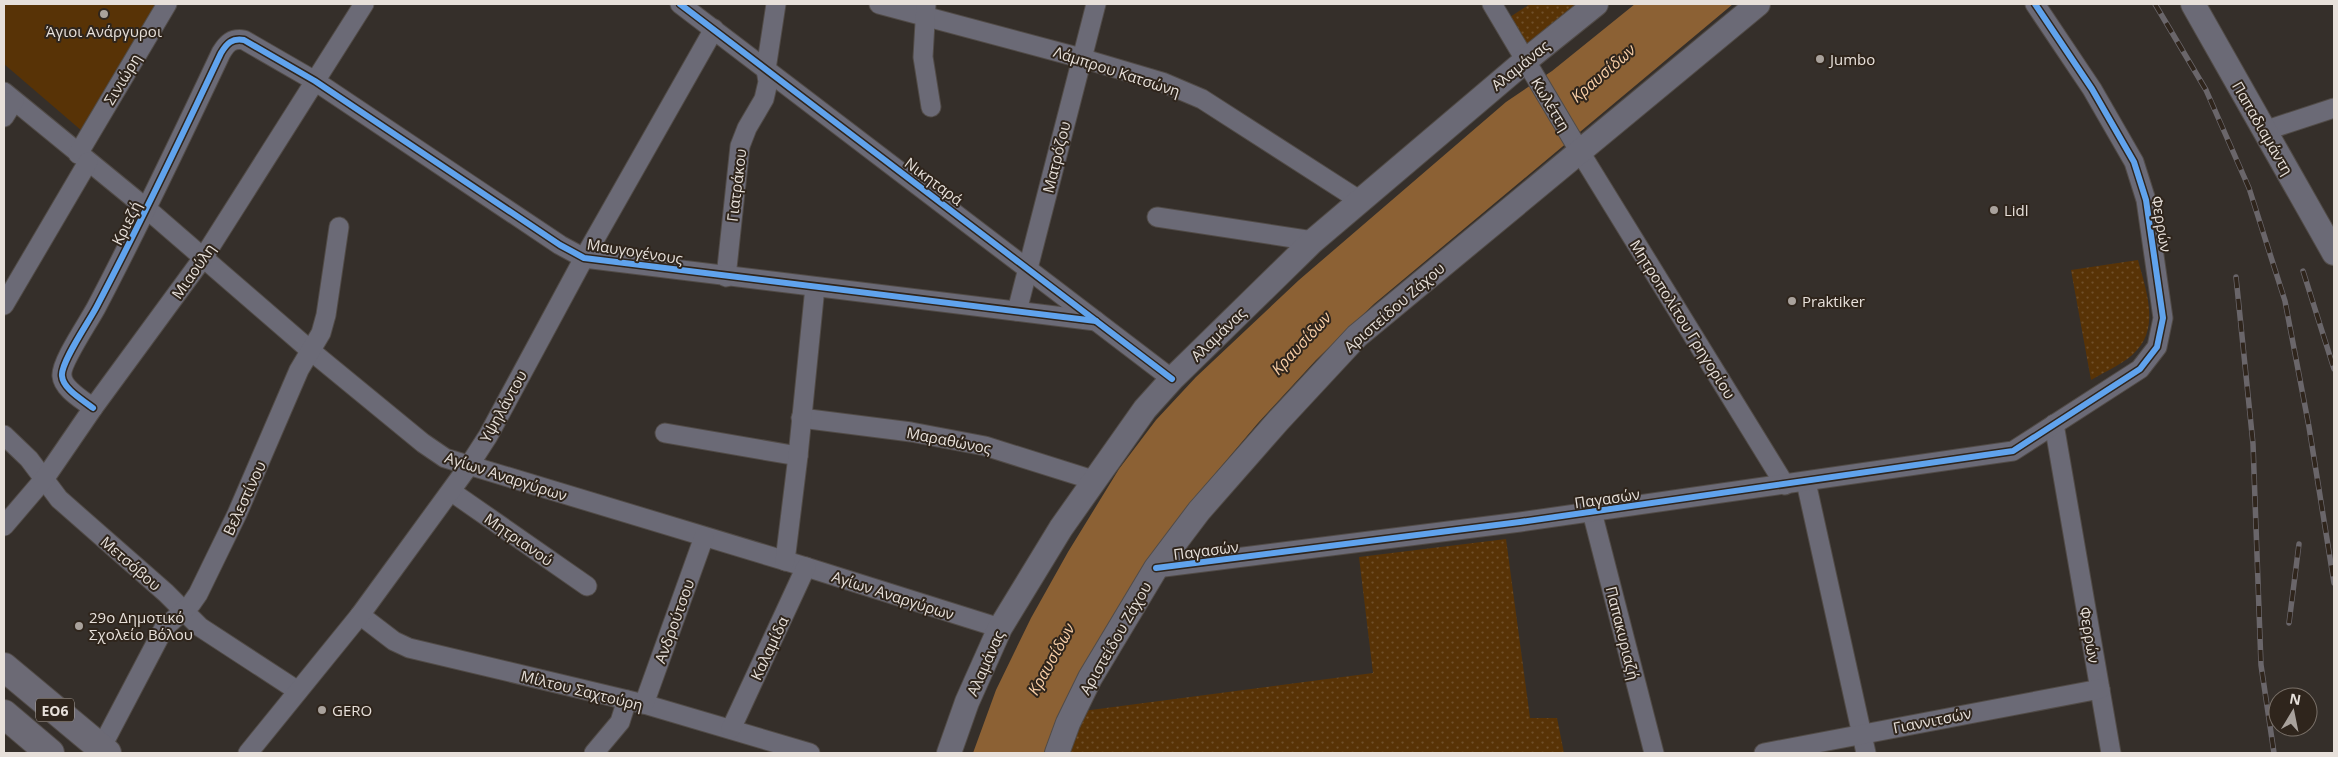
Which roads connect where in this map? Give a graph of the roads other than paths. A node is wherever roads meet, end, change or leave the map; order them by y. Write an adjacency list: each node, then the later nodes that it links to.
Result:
1 (167, 4): 25 (street, Σινιώρη)
2 (364, 4): 18 (street, Μιαούλη)
3 (680, 4): 13 (street, Νικηταρά)
4 (776, 4): 17 (street, Γιατράκου)
5 (879, 4): 12 (street, Λάμπρου Κατσώνη)
6 (1096, 4): 15 (street, Ματρόζου)
7 (1492, 4): 16 (street, Κωλέττη)
8 (1596, 4): 16 (street, Αλαμάνας)
9 (1758, 4): 24 (street, Αριστείδου Ζάχου)
10 (2035, 4): 44 (street, Φερρών)
11 (2193, 4): 23 (street, Παπαδιαμάντη)
12 (925, 9): 15 (street, Λάμπρου Κατσώνη); 20 (street)
13 (714, 29): 17 (street, Νικηταρά); 33 (street, Υψηλάντου)
14 (232, 40): 18 (street, Μαυγογένους); 27 (street, Κριεζή)
15 (1081, 58): 26 (street, Λάμπρου Κατσώνη); 34 (street, Ματρόζου)
16 (1525, 61): 24 (street, Κωλέττη); 26 (street, Αλαμάνας)
17 (766, 69): 34 (street, Νικηταρά); 35 (street, Γιατράκου)
18 (315, 81): 32 (street, Μιαούλη); 33 (street, Μαυγογένους)
19 (9, 96): 22 (street); 25 (street, Αγίων Αναργύρων)
20 (931, 106)
21 (2334, 108): 23 (street)
22 (4, 117)
23 (2264, 131): 31 (street, Παπαδιαμάντη)
24 (1580, 152): 52 (street, Μητροπολίτου Γρηγορίου); 59 (street, Αριστείδου Ζάχου)
25 (83, 158): 27 (street, Αγίων Αναργύρων); 37 (street, Σινιώρη)
26 (1359, 200): 30 (street, Αλαμάνας)
27 (147, 210): 32 (street, Αγίων Αναργύρων); 42 (street, Κριεζή)
28 (1157, 217): 30 (street)
29 (339, 227): 40 (street, Βελεστίνου)
30 (1313, 241): 41 (street, Αλαμάνας)
31 (2334, 253)
32 (203, 258): 40 (street, Αγίων Αναργύρων); 42 (street, Μιαούλη)
33 (584, 258): 35 (street, Μαυγογένους); 48 (street, Υψηλάντου)
34 (1027, 268): 38 (street, Ματρόζου); 39 (street, Νικηταρά)
35 (726, 277): 36 (street, Μαυγογένους)
36 (815, 287): 38 (street, Μαυγογένους); 43 (street)
37 (4, 305)
38 (1016, 311): 39 (street, Μαυγογένους)
39 (1096, 321): 41 (street, Νικηταρά)
40 (311, 351): 48 (street, Αγίων Αναργύρων); 61 (street, Βελεστίνου)
41 (1172, 378): 50 (street, Αλαμάνας)
42 (93, 408): 49 (street, Μιαούλη)
43 (802, 418): 47 (street); 50 (street, Μαραθώνος)
44 (2054, 424): 51 (street, Παγασών); 65 (street, Φερρών)
45 (664, 432): 47 (street)
46 (4, 435): 49 (street, Μετσόβου)
47 (798, 456): 57 (street)
48 (468, 467): 53 (street, Υψηλάντου); 56 (street, Αγίων Αναργύρων)
49 (44, 478): 55 (street, Μιαούλη); 61 (street, Μετσόβου)
50 (1093, 480): 63 (street, Αλαμάνας)
51 (1806, 482): 52 (street, Παγασών); 70 (street)
52 (1785, 485): 54 (street, Παγασών)
53 (452, 492): 60 (street, Μητριανού); 62 (street, Υψηλάντου)
54 (1592, 512): 59 (street, Παγασών); 78 (street, Παπακυριαζή)
55 (4, 526)
56 (704, 537): 57 (street, Αγίων Αναργύρων); 67 (street, Ανδρούτσου)
57 (784, 561): 58 (street, Αγίων Αναργύρων)
58 (806, 567): 63 (street, Αγίων Αναργύρων); 69 (street, Καλαμίδα)
59 (1156, 568): 77 (street, Αριστείδου Ζάχου)
60 (587, 586)
61 (183, 611): 66 (street, Μετσόβου); 71 (street, Βελεστίνου)
62 (360, 615): 66 (street, Υψηλάντου); 67 (street, Μίλτου Σαχτούρη)
63 (1000, 628): 76 (street, Αλαμάνας)
64 (4, 667): 71 (main road, ΕΟ6)
65 (2100, 689): 70 (street, Γιαννιτσών); 81 (street, Φερρών)
66 (298, 691): 73 (street, Υψηλάντου)
67 (635, 702): 69 (street, Μίλτου Σαχτούρη); 74 (street, Ανδρούτσου)
68 (4, 714): 72 (main road, ΕΟ6)
69 (731, 729): 75 (street, Μίλτου Σαχτούρη)
70 (1861, 734): 79 (street, Γιαννιτσών); 80 (street)
71 (104, 751)
72 (50, 753)
73 (248, 753)
74 (594, 753)
75 (810, 753)
76 (948, 753)
77 (1057, 753)
78 (1654, 753)
79 (1764, 753)
80 (1866, 753)
81 (2111, 753)

